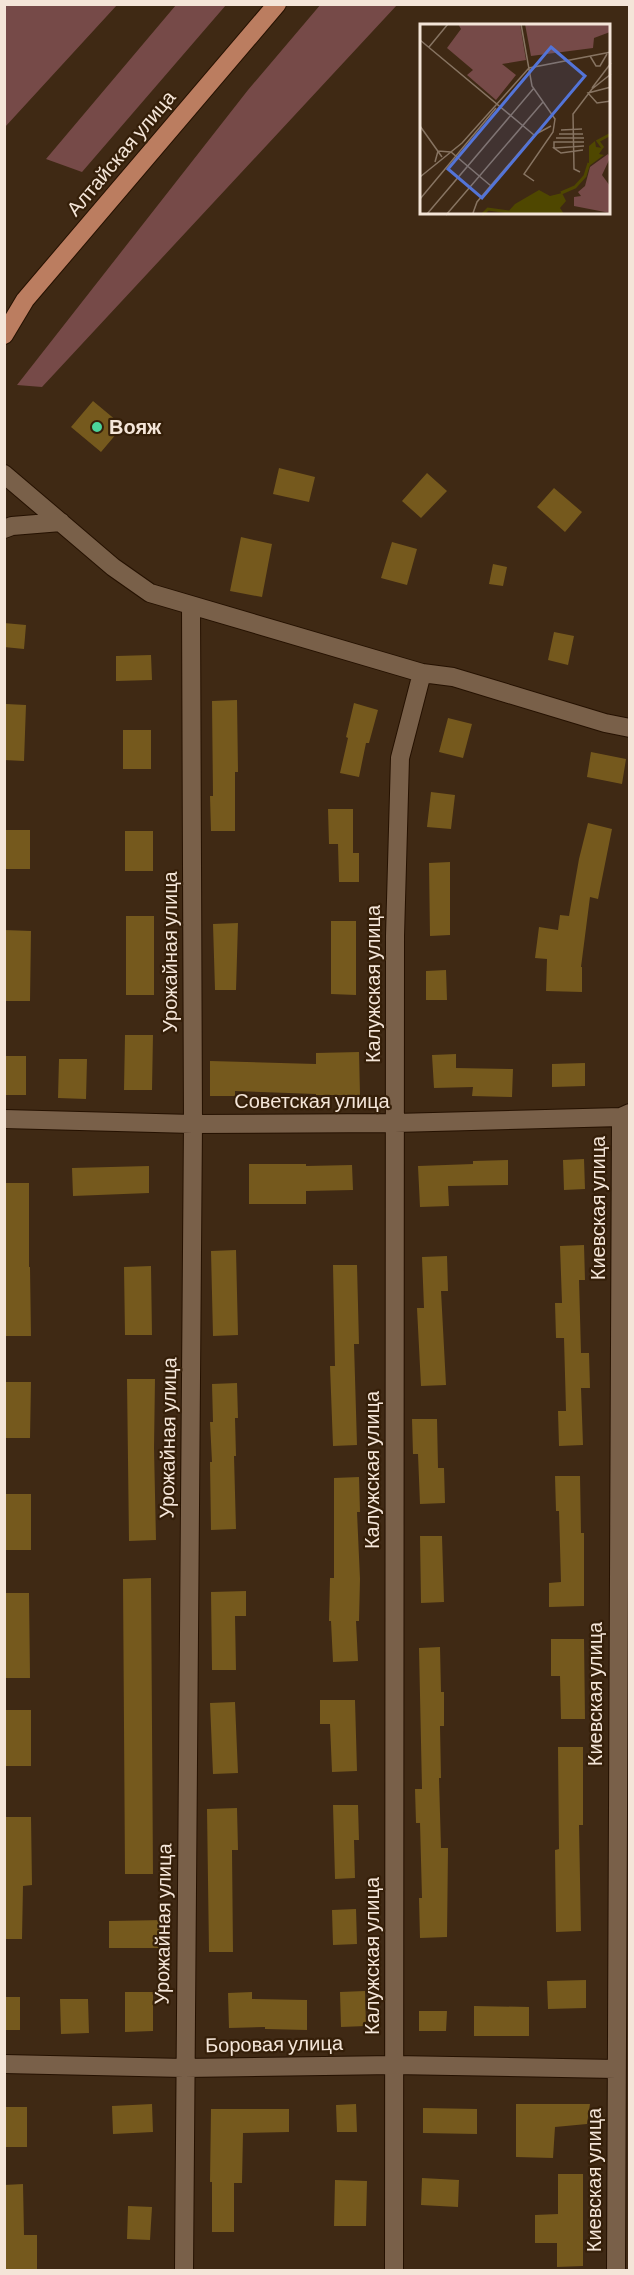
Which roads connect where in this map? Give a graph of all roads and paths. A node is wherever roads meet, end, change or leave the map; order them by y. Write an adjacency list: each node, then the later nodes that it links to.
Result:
1 (277, 4): 2 (main road, Алтайская улица)
2 (25, 300): 3 (street); 4 (main road, Алтайская улица)
3 (4, 316)
4 (4, 335)
5 (4, 474): 6 (street)
6 (61, 522): 7 (street); 8 (street)
7 (4, 529)
8 (191, 605): 9 (street); 14 (street, Урожайная улица)
9 (422, 673): 10 (street); 13 (street, Калужская улица)
10 (630, 728)
11 (625, 1115): 13 (street, Советская улица); 18 (street, Киевская улица)
12 (4, 1119): 14 (street, Советская улица)
13 (395, 1123): 14 (street, Советская улица); 16 (street, Калужская улица)
14 (194, 1124): 17 (street, Урожайная улица)
15 (4, 2064): 17 (street, Боровая улица)
16 (394, 2065): 17 (street, Боровая улица); 18 (street, Боровая улица); 20 (street, Калужская улица)
17 (184, 2068): 19 (street, Урожайная улица)
18 (616, 2069): 21 (street, Киевская улица)
19 (184, 2271)
20 (393, 2271)
21 (616, 2271)

